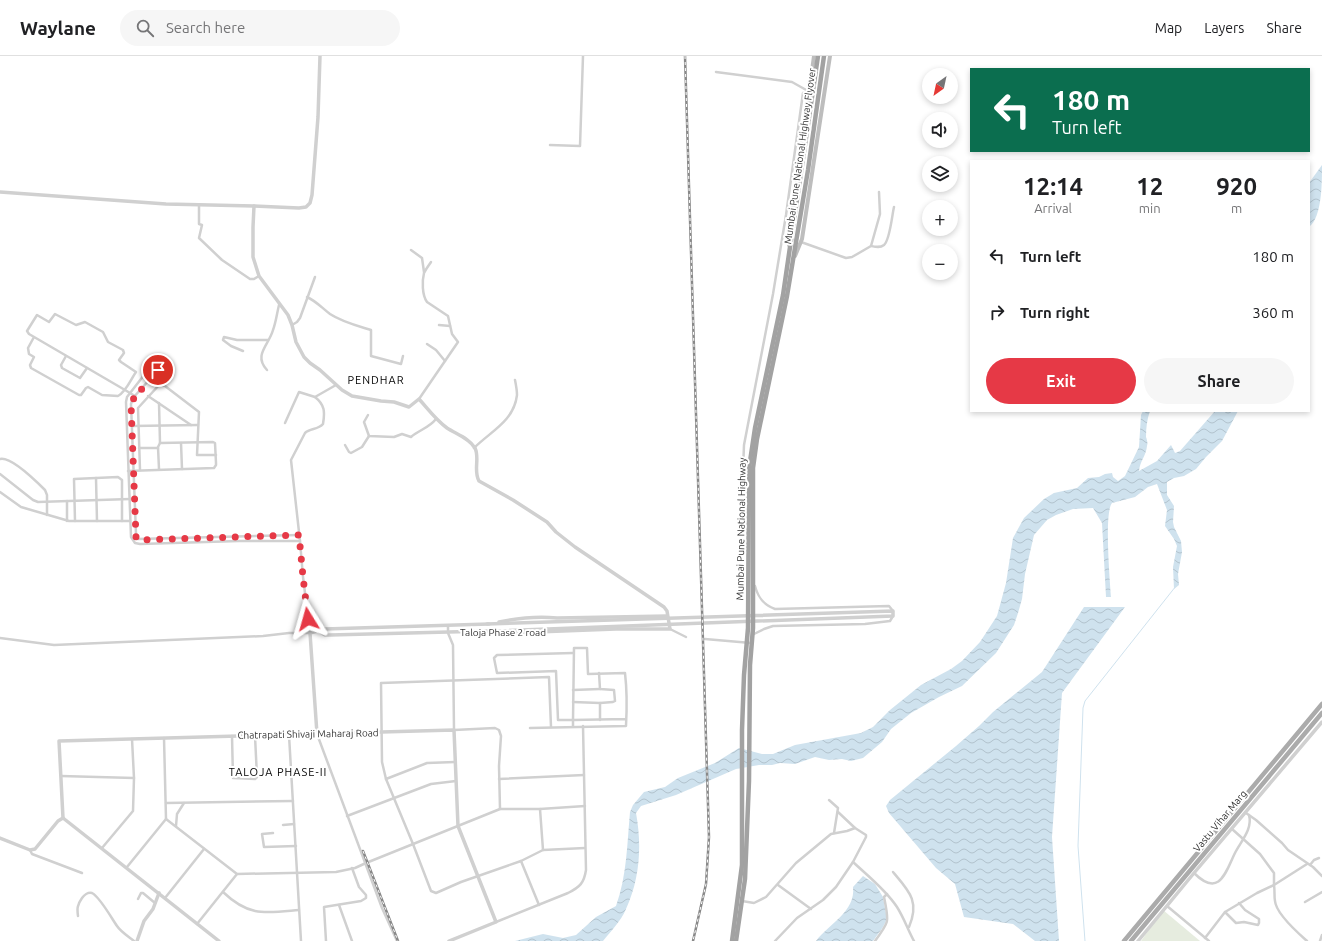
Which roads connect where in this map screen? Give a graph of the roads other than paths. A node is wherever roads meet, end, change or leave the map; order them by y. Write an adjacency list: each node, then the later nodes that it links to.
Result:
1 (320, 56): 13 (street)
2 (583, 56): 9 (street)
3 (814, 56): 8 (main road)
4 (818, 56): 16 (highway, Mumbai Pune National Highway Flyover)
5 (824, 56): 16 (highway, Mumbai Pune National Highway Flyover)
6 (830, 56): 15 (main road)
7 (716, 72): 8 (street)
8 (808, 91): 19 (main road); 77 (street)
9 (550, 145)
10 (0, 192): 12 (street)
11 (879, 192): 17 (street)
12 (199, 204): 13 (street); 22 (street)
13 (254, 206): 22 (street)
14 (894, 207): 17 (street)
15 (801, 242): 17 (street); 19 (main road)
16 (793, 244): 19 (highway, Mumbai Pune National Highway Flyover)
17 (871, 246)
18 (411, 250): 21 (street)
19 (791, 258): 77 (highway, Mumbai Pune National Highway); 92 (highway, Mumbai Pune National Highway)
20 (431, 262): 21 (street)
21 (424, 273): 28 (street)
22 (259, 276): 25 (street)
23 (315, 277): 24 (street)
24 (307, 297): 26 (street); 34 (street)
25 (279, 304): 26 (street); 30 (street)
26 (292, 325): 41 (street)
27 (440, 325): 28 (street)
28 (450, 326): 35 (street)
29 (34, 337): 33 (street); 42 (street); 42 (street)
30 (268, 340): 32 (street); 37 (street)
31 (427, 344): 35 (street)
32 (243, 351)
33 (66, 356): 36 (street); 36 (street)
34 (403, 356)
35 (445, 361): 47 (street)
36 (87, 368): 42 (street)
37 (267, 370)
38 (146, 373): 39 (street); 39 (street); 43 (street)
39 (152, 377): 44 (street)
40 (515, 380): 64 (street)
41 (336, 385): 46 (street); 47 (street)
42 (125, 390): 43 (street)
43 (131, 393): 44 (street); 71 (street)
44 (135, 396): 55 (street)
45 (148, 396): 48 (street); 54 (street); 56 (street)
46 (315, 397): 51 (street); 88 (street)
47 (419, 399): 50 (street)
48 (159, 403): 52 (street); 53 (street)
49 (368, 414): 57 (street)
50 (436, 418): 57 (street); 64 (street)
51 (285, 423)
52 (160, 425): 53 (street); 56 (street); 60 (street)
53 (192, 425): 54 (street)
54 (198, 425): 59 (street)
55 (132, 426): 56 (street); 69 (street)
56 (138, 426): 62 (street)
57 (369, 436): 61 (street)
58 (181, 442): 59 (street); 60 (street); 68 (street)
59 (198, 442): 65 (street); 65 (street)
60 (160, 443): 63 (street)
61 (345, 445)
62 (139, 448): 63 (street); 70 (street)
63 (158, 448): 67 (street)
64 (474, 448): 94 (street)
65 (216, 455): 68 (street)
66 (0, 459): 81 (street)
67 (159, 469): 68 (street); 70 (street)
68 (182, 469)
69 (133, 470): 70 (street); 71 (street); 89 (street)
70 (140, 470)
71 (128, 471): 76 (street)
72 (0, 474): 81 (street)
73 (96, 478): 75 (street); 78 (street); 80 (street)
74 (0, 492): 82 (street)
75 (122, 499): 76 (street); 78 (street); 86 (street)
76 (130, 499): 87 (street)
77 (748, 499): 106 (highway, Mumbai Pune National Highway)
78 (96, 500): 80 (street); 85 (street)
79 (67, 501): 80 (street); 81 (street); 83 (street)
80 (74, 501): 84 (street)
81 (47, 502): 82 (street)
82 (47, 515): 83 (street)
83 (67, 520): 84 (street)
84 (75, 521): 85 (street)
85 (97, 521): 86 (street)
86 (122, 521): 87 (street)
87 (130, 521): 91 (street)
88 (299, 535): 89 (street); 90 (street)
89 (137, 539): 91 (street)
90 (300, 541): 91 (street); 101 (street)
91 (135, 543)
92 (753, 580): 93 (street); 102 (highway, Mumbai Pune National Highway)
93 (893, 614): 95 (street); 98 (street); 102 (street)
94 (667, 616): 95 (street, Taloja Phase 2 road); 97 (street)
95 (487, 624): 96 (street, Taloja Phase 2 road)
96 (448, 626): 99 (street, Taloja Phase 2 road); 100 (street)
97 (670, 628): 98 (street, Taloja Phase 2 road); 103 (street)
98 (488, 631): 100 (street, Taloja Phase 2 road)
99 (318, 632): 100 (street, Taloja Phase 2 road); 101 (street, Taloja Phase 2 road)
100 (448, 633): 113 (street)
101 (310, 634): 104 (street); 130 (street)
102 (752, 635): 106 (highway, Mumbai Pune National Highway)
103 (686, 637)
104 (0, 638)
105 (705, 639): 106 (street)
106 (749, 643): 195 (highway, Mumbai Pune National Highway); 195 (highway, Mumbai Pune National Highway)
107 (573, 653): 109 (street); 110 (street); 115 (street)
108 (534, 671): 109 (street); 111 (street); 121 (street)
109 (507, 673): 112 (street)
110 (599, 673): 114 (street); 120 (street)
111 (534, 677): 112 (street); 126 (street)
112 (507, 678): 113 (street)
113 (454, 680): 128 (street); 129 (street)
114 (600, 689): 115 (street); 117 (street)
115 (573, 690): 116 (street)
116 (573, 702): 117 (street); 121 (street)
117 (600, 703): 122 (street)
118 (1322, 704): 223 (main road)
119 (1322, 713): 224 (main road, Vastu Vihar Marg)
120 (626, 719): 122 (street); 125 (street)
121 (573, 720): 122 (street); 124 (street)
122 (600, 720)
123 (1322, 722): 152 (street)
124 (573, 726): 125 (street); 126 (street)
125 (583, 726): 137 (street)
126 (551, 727): 127 (street)
127 (530, 728)
128 (454, 730): 129 (street, Chatrapati Shivaji Maharaj Road); 136 (street); 141 (street, Chatrapati Shivaji Maharaj Road)
129 (382, 732): 130 (street, Chatrapati Shivaji Maharaj Road); 140 (street)
130 (317, 734): 131 (street, Chatrapati Shivaji Maharaj Road); 153 (street)
131 (289, 735): 133 (street, Chatrapati Shivaji Maharaj Road); 145 (street)
132 (232, 736): 133 (street, Chatrapati Shivaji Maharaj Road); 133 (street); 134 (street, Chatrapati Shivaji Maharaj Road)
133 (256, 736)
134 (164, 738): 135 (street, Chatrapati Shivaji Maharaj Road); 146 (street)
135 (132, 739): 138 (street, Chatrapati Shivaji Maharaj Road); 139 (street)
136 (455, 762): 140 (street); 142 (street)
137 (584, 775): 141 (street); 148 (street)
138 (60, 776): 139 (street); 154 (street, Chatrapati Shivaji Maharaj Road)
139 (134, 778): 168 (street)
140 (386, 778): 143 (street)
141 (499, 779): 149 (street)
142 (456, 781): 143 (street); 159 (street)
143 (394, 798): 153 (street); 166 (street)
144 (830, 800): 151 (street)
145 (293, 801): 147 (street); 156 (street)
146 (166, 803): 147 (street); 155 (street)
147 (184, 803): 158 (street)
148 (585, 806): 150 (street); 169 (street)
149 (500, 809): 150 (street); 159 (street)
150 (540, 809): 172 (street)
151 (837, 812): 160 (street); 163 (street)
152 (1248, 814): 161 (street); 165 (street); 177 (street)
153 (347, 816): 176 (street)
154 (63, 818): 168 (street); 171 (street)
155 (166, 818): 158 (street); 178 (street)
156 (294, 824): 157 (street); 167 (street)
157 (283, 825)
158 (176, 826): 170 (street)
159 (458, 826): 166 (street); 185 (street)
160 (855, 828): 163 (street); 175 (street)
161 (1232, 829): 165 (street); 181 (street)
162 (273, 833): 167 (street)
163 (834, 833): 187 (street)
164 (0, 838): 171 (street)
165 (1243, 839): 181 (street); 188 (street)
166 (413, 844): 176 (street); 185 (street)
167 (296, 846): 184 (street)
168 (102, 848): 178 (street)
169 (585, 848): 172 (street); 199 (street)
170 (204, 849): 183 (street); 193 (street)
171 (30, 850): 182 (street)
172 (543, 850): 174 (street)
173 (1319, 858): 177 (street)
174 (520, 861): 185 (street); 199 (street)
175 (853, 862): 192 (street); 202 (street)
176 (366, 863): 179 (street); 216 (street)
177 (1309, 864): 186 (street); 188 (street)
178 (127, 867): 191 (street)
179 (352, 868): 184 (street); 200 (street)
180 (892, 872): 208 (street)
181 (1194, 872): 201 (street)
182 (82, 873)
183 (237, 874): 184 (street); 189 (street)
184 (297, 874): 203 (street)
185 (478, 876): 206 (street)
186 (1322, 876)
187 (778, 885): 195 (street); 202 (street)
188 (1274, 885): 197 (street); 227 (street)
189 (223, 892): 203 (street); 207 (street)
190 (1322, 892): 196 (street)
191 (159, 893): 193 (street); 198 (street)
192 (887, 894): 208 (street); 221 (street)
193 (165, 898): 207 (street)
194 (138, 899): 198 (street)
195 (740, 900): 218 (highway); 219 (highway)
196 (1305, 902)
197 (1239, 903): 204 (street); 204 (street)
198 (155, 904): 211 (street)
199 (539, 905): 206 (street)
200 (339, 906): 214 (street); 215 (street)
201 (1167, 906): 210 (street); 225 (street)
202 (811, 909): 220 (street)
203 (299, 910): 213 (street)
204 (1225, 912): 210 (street)
205 (78, 916): 211 (street)
206 (496, 922): 217 (street)
207 (197, 924): 212 (street)
208 (908, 927): 222 (street)
209 (1322, 936): 228 (street)
210 (1205, 938): 226 (street)
211 (136, 941)
212 (219, 941)
213 (301, 941)
214 (326, 941)
215 (352, 941)
216 (397, 941)
217 (449, 941)
218 (732, 941)
219 (736, 941)
220 (775, 941)
221 (875, 941)
222 (914, 941)
223 (1124, 941)
224 (1131, 941)
225 (1138, 941)
226 (1209, 941)
227 (1307, 941)
228 (1320, 941)

